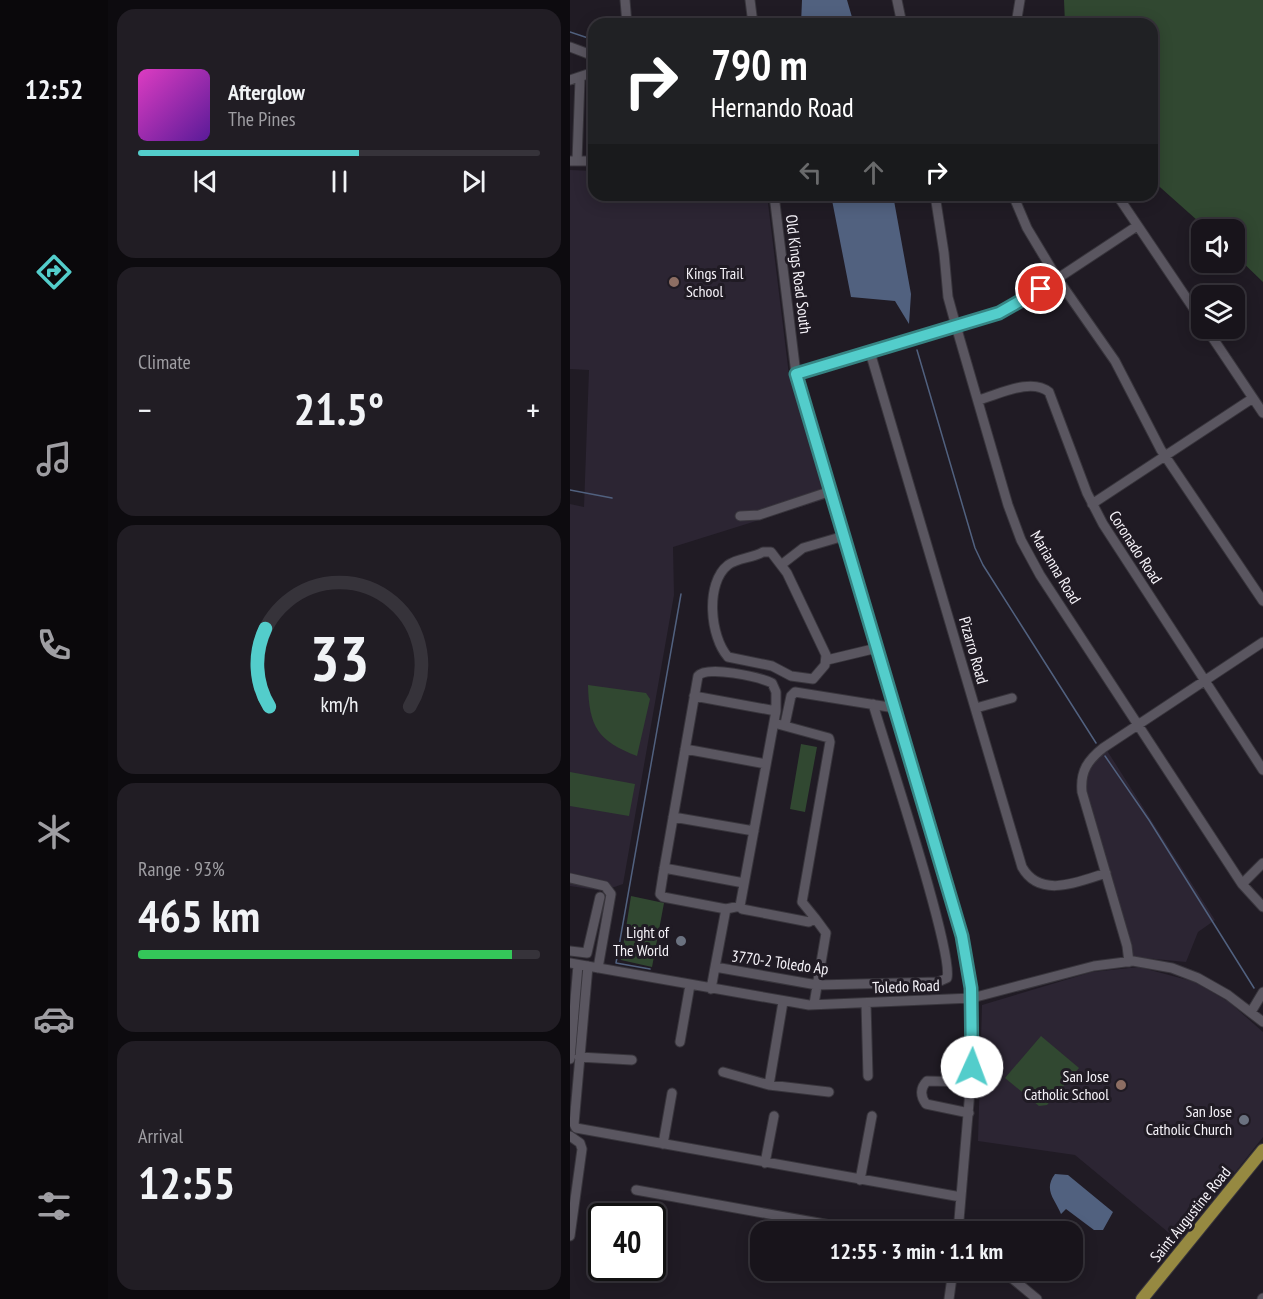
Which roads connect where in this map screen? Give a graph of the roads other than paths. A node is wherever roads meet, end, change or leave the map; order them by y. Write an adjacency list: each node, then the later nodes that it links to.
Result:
1 (625, 0): 5 (street)
2 (750, 0): 6 (street)
3 (897, 0): 7 (street)
4 (1020, 0): 8 (street)
5 (626, 18)
6 (752, 18)
7 (901, 18)
8 (1017, 18)
9 (570, 47): 10 (street)
10 (588, 54)
11 (575, 80): 12 (street)
12 (573, 160): 13 (street)
13 (588, 161)
14 (775, 201): 24 (street, Old Kings Road South)
15 (936, 201): 21 (street, Marianna Road)
16 (1016, 201): 19 (street)
17 (1121, 201): 18 (street)
18 (1137, 226): 19 (street); 20 (street)
19 (1057, 278): 21 (street); 28 (street)
20 (1191, 305)
21 (956, 326): 23 (street); 26 (street, Marianna Road)
22 (1213, 339): 25 (street)
23 (870, 352): 24 (street); 43 (street, Pizarro Road)
24 (796, 374): 29 (street, Old Kings Road South)
25 (1253, 398): 27 (street); 28 (street)
26 (978, 400): 30 (street, Coronado Road); 47 (street, Marianna Road)
27 (1263, 413)
28 (1165, 456): 30 (street); 34 (street)
29 (831, 491): 31 (street); 32 (street, Old Kings Road South)
30 (1092, 504): 38 (street, Coronado Road)
31 (740, 516)
32 (844, 536): 33 (street); 36 (street, Old Kings Road South)
33 (781, 565): 37 (street); 37 (street)
34 (1263, 601)
35 (1263, 642): 38 (street)
36 (877, 648): 37 (street); 42 (street, Old Kings Road South)
37 (827, 660)
38 (1205, 681): 47 (street); 50 (street, Coronado Road)
39 (694, 696): 44 (street); 44 (street); 48 (street)
40 (1012, 698): 43 (street)
41 (873, 704): 42 (street); 46 (street); 70 (street, 3770-2 Toledo Ap)
42 (895, 708): 73 (street, Old Kings Road South)
43 (976, 708): 55 (street, Pizarro Road)
44 (776, 711): 45 (street)
45 (774, 723): 46 (street); 49 (street)
46 (785, 724): 63 (street)
47 (1138, 724): 55 (street); 58 (street, Marianna Road)
48 (685, 749): 49 (street); 51 (street)
49 (766, 764): 52 (street)
50 (1263, 770)
51 (673, 817): 52 (street); 54 (street)
52 (754, 831): 57 (street)
53 (1263, 863): 58 (street)
54 (664, 868): 57 (street); 62 (street)
55 (1106, 873): 65 (street)
56 (570, 878): 66 (street)
57 (744, 883): 60 (street)
58 (1242, 884): 61 (street, Marianna Road)
59 (600, 897): 64 (street)
60 (740, 906): 62 (street); 63 (street)
61 (1263, 907)
62 (726, 909): 67 (street, 3770-2 Toledo Ap)
63 (815, 918): 70 (street)
64 (570, 951)
65 (1129, 962): 73 (street, Toledo Road); 77 (street, Toledo Road)
66 (584, 965): 68 (street); 69 (street, Toledo Road); 80 (street)
67 (716, 967): 70 (street, 3770-2 Toledo Ap); 71 (street)
68 (574, 976): 80 (street)
69 (690, 985): 71 (street, Toledo Road); 79 (street)
70 (817, 985): 76 (street)
71 (711, 988): 74 (street, Toledo Road)
72 (1263, 992): 77 (street)
73 (972, 998): 75 (street, Toledo Road); 84 (street, Old Kings Road South)
74 (783, 1002): 76 (street, Toledo Road); 85 (street)
75 (866, 1003): 76 (street, Toledo Road); 83 (street)
76 (814, 1004)
77 (1251, 1012): 78 (street, Toledo Road)
78 (1263, 1022)
79 (680, 1042)
80 (572, 1058): 81 (street); 91 (street)
81 (632, 1060)
82 (723, 1072): 85 (street)
83 (868, 1076)
84 (971, 1082): 88 (street, Old Kings Road South); 88 (street)
85 (770, 1085): 86 (street)
86 (829, 1092)
87 (672, 1093): 92 (street)
88 (969, 1113): 97 (street, Old Kings Road South)
89 (774, 1116): 94 (street)
90 (872, 1116): 95 (street)
91 (573, 1132): 92 (street); 98 (street)
92 (663, 1144): 94 (street)
93 (1263, 1150): 106 (main road, Saint Augustine Road)
94 (765, 1162): 95 (street)
95 (860, 1180): 97 (street)
96 (636, 1190): 99 (street)
97 (961, 1197): 100 (street, Old Kings Road South)
98 (571, 1220): 101 (street)
99 (807, 1221)
100 (959, 1221)
101 (570, 1236)
102 (951, 1281): 104 (street)
103 (1015, 1281): 105 (street)
104 (949, 1299)
105 (1037, 1299)
106 (1142, 1299)

